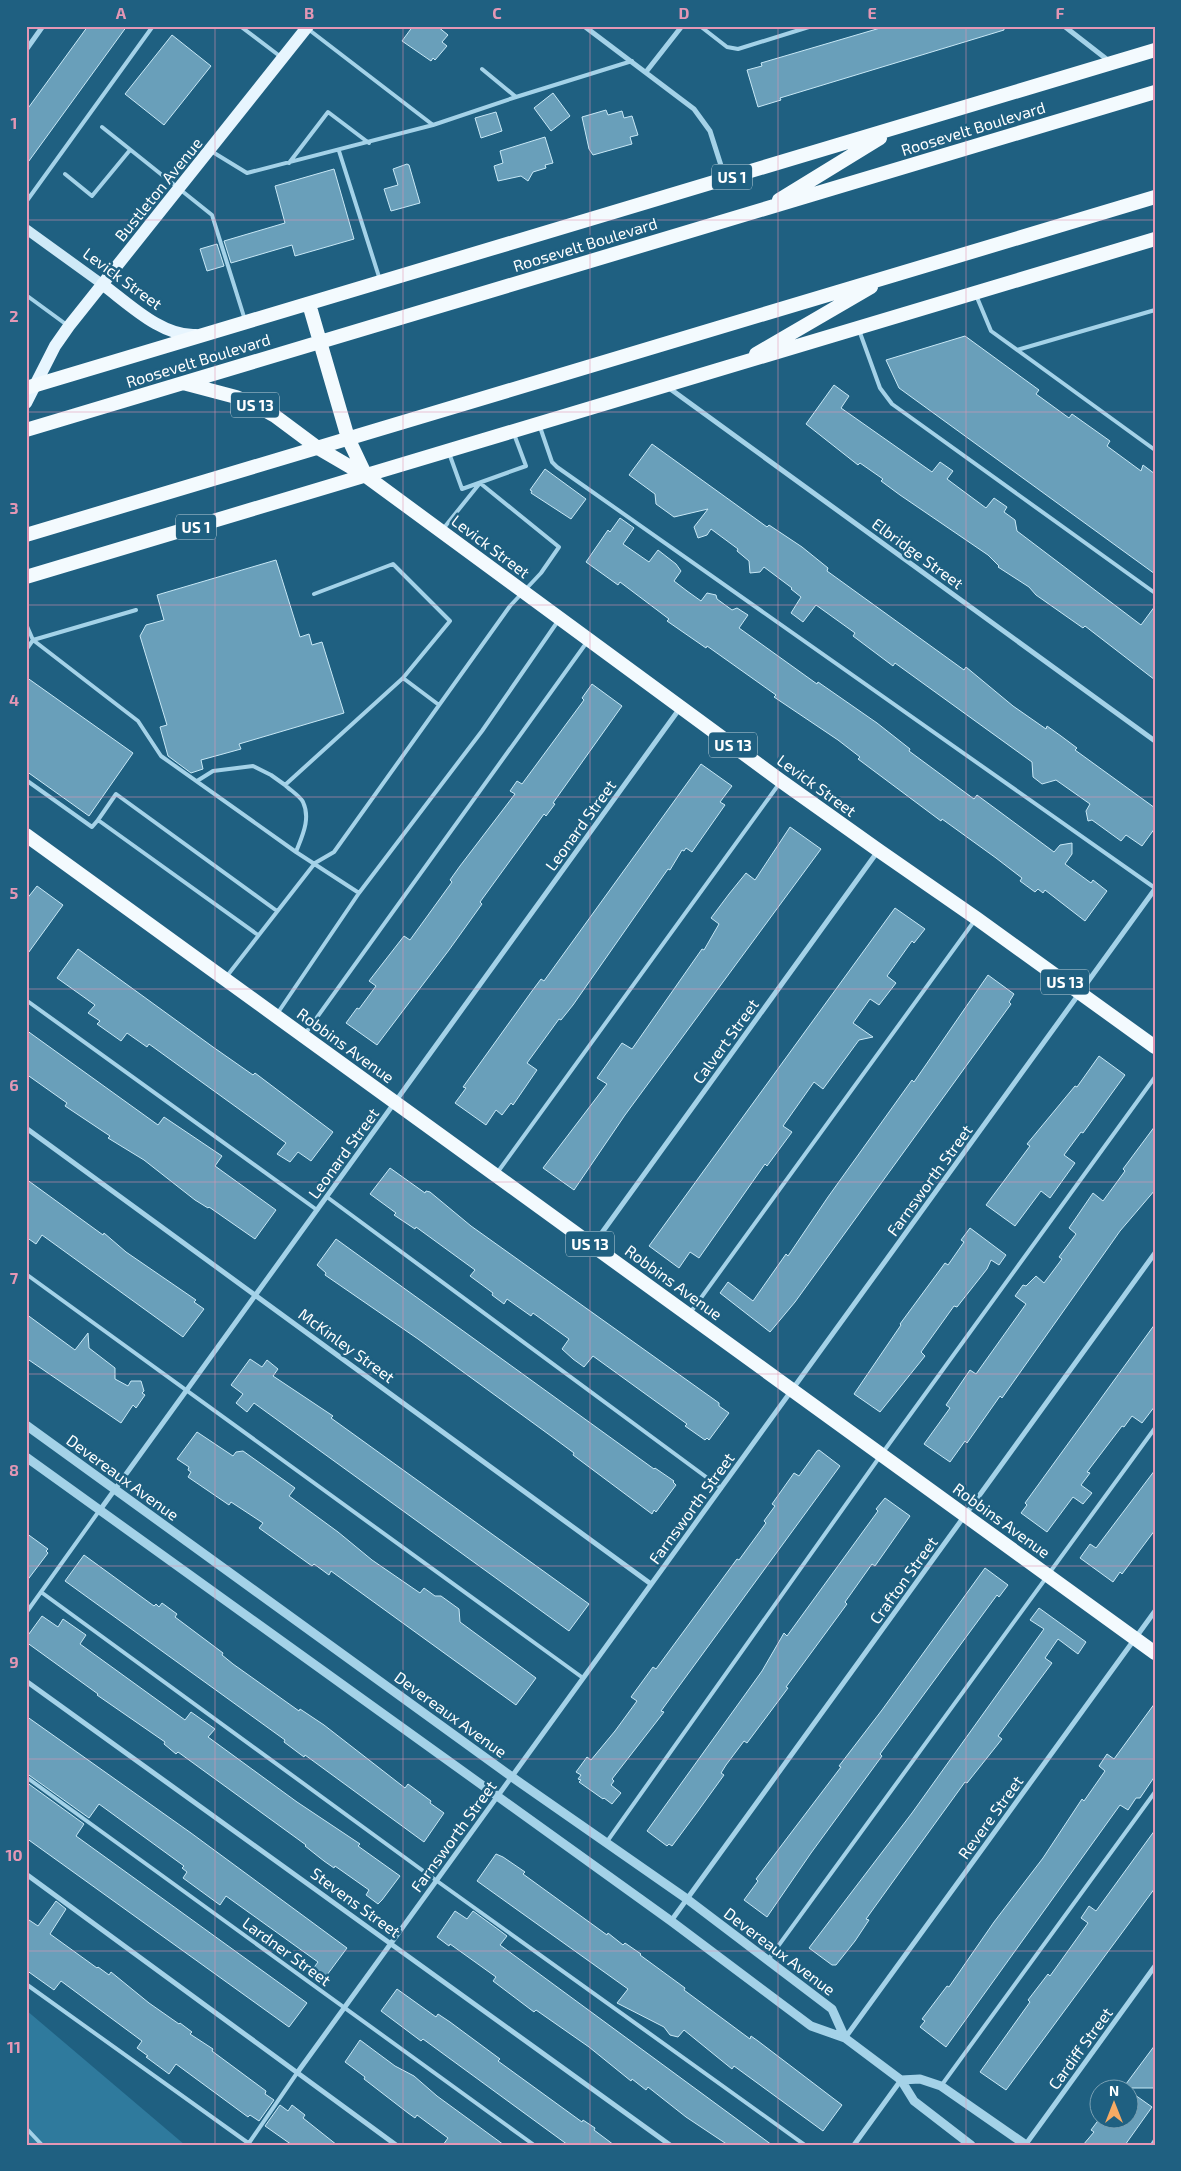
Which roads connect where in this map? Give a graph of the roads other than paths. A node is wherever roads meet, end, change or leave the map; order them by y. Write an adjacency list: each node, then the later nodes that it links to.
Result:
1 (43, 26): 10 (street)
2 (153, 26): 31 (lane)
3 (240, 26): 12 (lane)
4 (584, 26): 13 (street)
5 (682, 26): 16 (street)
6 (700, 26): 7 (lane)
7 (812, 26)
8 (1064, 26): 14 (street)
9 (308, 27): 12 (main road, Bustleton Avenue); 19 (lane)
10 (26, 50)
11 (1155, 50): 14 (highway, Roosevelt Boulevard / US 1)
12 (283, 58): 24 (main road, Bustleton Avenue)
13 (632, 61): 16 (street); 18 (lane)
14 (1112, 63): 21 (highway, Roosevelt Boulevard / US 1)
15 (482, 70): 18 (lane)
16 (646, 72): 28 (street)
17 (1155, 92): 32 (highway, Roosevelt Boulevard / US 1)
18 (516, 96): 19 (lane)
19 (433, 125): 22 (lane)
20 (102, 127): 23 (lane)
21 (897, 127): 28 (highway, Roosevelt Boulevard / US 1); 32 (highway)
22 (369, 143): 25 (lane); 26 (lane)
23 (130, 150): 27 (lane); 29 (lane)
24 (210, 150): 26 (lane); 29 (main road, Bustleton Avenue)
25 (339, 151): 26 (lane); 36 (lane)
26 (288, 164)
27 (65, 174)
28 (726, 179): 36 (highway, Roosevelt Boulevard / US 1)
29 (179, 190): 37 (main road, Bustleton Avenue); 42 (lane)
30 (1155, 197): 35 (highway, US 1)
31 (26, 202)
32 (762, 210): 46 (highway, Roosevelt Boulevard / US 1)
33 (26, 230): 37 (main road, Levick Street)
34 (1155, 239): 38 (highway, US 1)
35 (892, 275): 48 (highway); 56 (highway, US 1)
36 (380, 282): 40 (highway, Roosevelt Boulevard / US 1)
37 (102, 284): 43 (main road, Bustleton Avenue); 45 (main road, Levick Street)
38 (975, 293): 44 (highway, US 1); 47 (lane)
39 (26, 295): 43 (lane)
40 (309, 304): 42 (highway, Roosevelt Boulevard / US 1); 46 (highway, Levick Street / US 13)
41 (1155, 310): 47 (lane)
42 (245, 322): 45 (highway, Roosevelt Boulevard / US 1)
43 (69, 326): 51 (main road, Bustleton Avenue)
44 (859, 328): 48 (highway, US 1); 66 (lane)
45 (206, 334): 51 (highway, Roosevelt Boulevard / US 1)
46 (320, 342): 49 (highway, Roosevelt Boulevard / US 1); 56 (highway, Levick Street / US 13)
47 (1017, 350): 58 (lane)
48 (735, 365): 50 (highway, US 1)
49 (183, 383): 54 (highway, Roosevelt Boulevard / US 1); 57 (highway, Levick Street / US 13)
50 (666, 386): 53 (highway, US 1); 77 (street, Elbridge Street)
51 (31, 387): 52 (main road, Bustleton Avenue)
52 (26, 403)
53 (539, 424): 55 (highway, US 1); 87 (lane)
54 (26, 430)
55 (513, 432): 59 (highway, US 1); 61 (lane)
56 (348, 438): 57 (highway, US 1); 60 (highway, Levick Street / US 13)
57 (318, 448): 60 (highway, Levick Street / US 13); 63 (highway, US 1)
58 (1155, 450)
59 (448, 451): 60 (highway, US 1); 61 (lane)
60 (366, 476): 62 (highway, Levick Street / US 13); 64 (highway, US 1)
61 (480, 484): 62 (lane); 65 (lane)
62 (441, 531): 65 (highway, Levick Street / US 13)
63 (26, 535)
64 (26, 577)
65 (524, 593): 69 (highway, Levick Street / US 13); 75 (lane)
66 (1155, 593)
67 (314, 594): 74 (lane)
68 (136, 610): 71 (lane)
69 (559, 618): 72 (highway, Levick Street / US 13); 88 (lane)
70 (26, 624): 71 (lane)
71 (33, 640): 73 (lane); 79 (lane)
72 (588, 640): 76 (highway, Levick Street / US 13); 96 (lane)
73 (26, 650)
74 (403, 678): 75 (lane); 81 (lane)
75 (439, 705): 86 (lane)
76 (681, 708): 80 (highway, Levick Street / US 13); 99 (street, Leonard Street)
77 (1155, 741)
78 (26, 780): 82 (lane)
79 (196, 781): 81 (lane); 85 (lane)
80 (781, 781): 84 (highway, Levick Street / US 13); 101 (lane)
81 (285, 786): 85 (lane)
82 (98, 820): 89 (lane); 91 (lane)
83 (26, 835): 92 (highway, Robbins Avenue / US 13)
84 (878, 850): 90 (highway, Levick Street / US 13); 104 (street, Calvert Street)
85 (296, 852): 86 (lane)
86 (315, 863): 88 (lane); 89 (lane)
87 (1155, 888): 93 (street, Farnsworth Street)
88 (360, 893): 95 (lane)
89 (277, 910): 91 (lane)
90 (976, 918): 93 (highway, Levick Street / US 13); 108 (lane)
91 (258, 935): 92 (lane)
92 (225, 979): 95 (highway, Robbins Avenue / US 13)
93 (1080, 993): 97 (highway, Levick Street / US 13); 109 (street, Farnsworth Street)
94 (26, 1000): 103 (lane)
95 (276, 1016): 96 (highway, Robbins Avenue / US 13)
96 (303, 1036): 99 (highway, Robbins Avenue / US 13)
97 (1155, 1047)
98 (1155, 1077): 113 (lane)
99 (395, 1102): 101 (highway, Robbins Avenue / US 13); 102 (street, Leonard Street)
100 (26, 1128): 107 (street, McKinley Street)
101 (496, 1175): 104 (highway, Robbins Avenue / US 13)
102 (327, 1197): 103 (street, Leonard Street); 115 (lane)
103 (317, 1210): 107 (street, Leonard Street)
104 (593, 1246): 108 (highway, Robbins Avenue / US 13)
105 (1155, 1253): 118 (street, Crafton Street)
106 (26, 1274): 110 (lane)
107 (256, 1295): 110 (street, Leonard Street); 120 (street, McKinley Street)
108 (688, 1315): 109 (highway, Robbins Avenue / US 13)
109 (792, 1390): 113 (highway, Robbins Avenue / US 13); 115 (street, Farnsworth Street)
110 (186, 1391): 116 (street, Leonard Street); 126 (lane)
111 (26, 1425): 116 (street, Devereaux Avenue)
112 (1155, 1428): 119 (lane)
113 (882, 1455): 118 (highway, Robbins Avenue / US 13); 132 (lane)
114 (26, 1457): 117 (street, Devereaux Avenue)
115 (721, 1488): 120 (street, Farnsworth Street)
116 (115, 1489): 117 (street, Leonard Street); 129 (street, Devereaux Avenue)
117 (100, 1510): 121 (lane, Leonard Street); 131 (street, Devereaux Avenue)
118 (965, 1515): 119 (highway, Robbins Avenue / US 13); 135 (street, Crafton Street)
119 (1048, 1575): 124 (highway, Robbins Avenue / US 13); 138 (lane)
120 (651, 1584): 126 (street, Farnsworth Street)
121 (41, 1592): 123 (lane, Leonard Street); 134 (lane)
122 (1155, 1611): 124 (street, Revere Street)
123 (26, 1613)
124 (1135, 1638): 125 (highway, Robbins Avenue / US 13); 142 (street, Revere Street)
125 (1155, 1653)
126 (583, 1678): 129 (street, Farnsworth Street)
127 (26, 1681): 137 (street, Stevens Street)
128 (26, 1777): 141 (lane, Lardner Street)
129 (512, 1777): 131 (street, Farnsworth Street); 132 (street, Devereaux Avenue)
130 (1155, 1792): 145 (lane)
131 (498, 1796): 134 (street, Farnsworth Street); 136 (street, Devereaux Avenue)
132 (606, 1843): 135 (street, Devereaux Avenue)
133 (26, 1874): 143 (street)
134 (436, 1881): 137 (street, Farnsworth Street); 154 (lane)
135 (687, 1899): 136 (street, Crafton Street); 138 (street, Devereaux Avenue)
136 (671, 1921): 142 (street, Devereaux Avenue)
137 (391, 1944): 141 (street, Farnsworth Street); 153 (street, Stevens Street)
138 (768, 1960): 142 (street, Devereaux Avenue)
139 (1155, 1966): 149 (street, Cardiff Street)
140 (26, 1984): 148 (lane)
141 (344, 2008): 143 (street, Farnsworth Street); 152 (lane, Lardner Street)
142 (845, 2038): 144 (street, Devereaux Avenue)
143 (297, 2073): 148 (lane, Farnsworth Street); 151 (street)
144 (901, 2080): 145 (street); 155 (street); 156 (street, Devereaux Avenue)
145 (941, 2086): 149 (street)
146 (26, 2128): 150 (lane)
147 (1155, 2140): 157 (lane)
148 (250, 2144)
149 (1026, 2144)
150 (42, 2145)
151 (396, 2145)
152 (534, 2145)
153 (670, 2145)
154 (805, 2145)
155 (854, 2145)
156 (971, 2145)
157 (1152, 2145)

